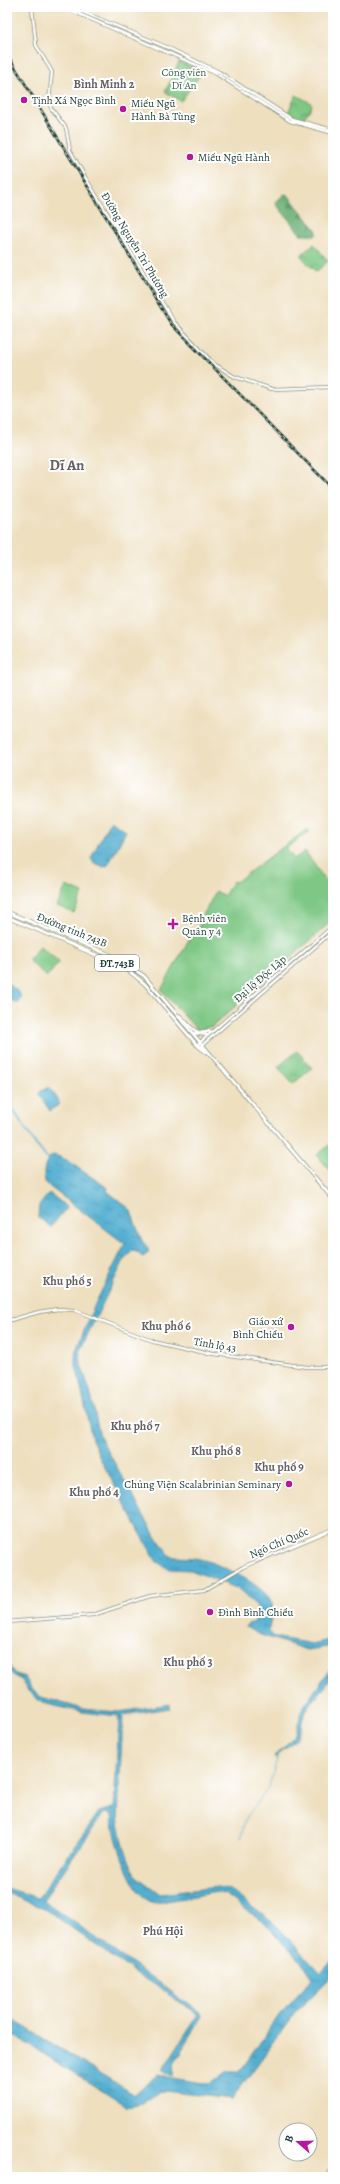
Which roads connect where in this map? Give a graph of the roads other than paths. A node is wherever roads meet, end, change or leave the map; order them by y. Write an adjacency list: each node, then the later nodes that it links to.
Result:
1 (32, 7): 8 (main road, Đường Nguyễn Tri Phương)
2 (62, 7): 4 (main road)
3 (71, 7): 4 (main road)
4 (163, 48): 5 (main road)
5 (304, 124): 6 (main road); 7 (main road)
6 (333, 130)
7 (333, 133)
8 (333, 387)
9 (7, 912): 13 (main road, Đường tỉnh 743B / ĐT.743B)
10 (7, 917): 14 (main road, Đường tỉnh 743B / ĐT.743B)
11 (333, 926): 16 (main road, Đại lộ Độc Lập)
12 (333, 931): 19 (main road, Đại lộ Độc Lập)
13 (79, 942): 14 (main road); 15 (main road, Đường tỉnh 743B / ĐT.743B)
14 (76, 946): 20 (main road, Đường tỉnh 743B / ĐT.743B)
15 (177, 1014): 16 (main road); 17 (main road, Đường tỉnh 743B / ĐT.743B)
16 (214, 1030): 18 (main road, Đại lộ Độc Lập)
17 (191, 1032): 18 (main road); 20 (main road, Đường tỉnh 743B / ĐT.743B)
18 (208, 1035): 20 (main road, Đại lộ Độc Lập)
19 (210, 1039): 20 (main road, Đại lộ Độc Lập); 21 (main road)
20 (200, 1045): 21 (main road, Đường tỉnh 743B / ĐT.743B)
21 (209, 1054): 22 (main road, Đường tỉnh 743B / ĐT.743B)
22 (333, 1199)
23 (7, 1321): 24 (main road, Tỉnh lộ 43)
24 (333, 1365)
25 (333, 1529): 26 (main road, Ngô Chí Quốc)
26 (7, 1622)
27 (333, 2167): 29 (highway)
28 (333, 2174): 30 (highway)
29 (327, 2177)
30 (331, 2177)

